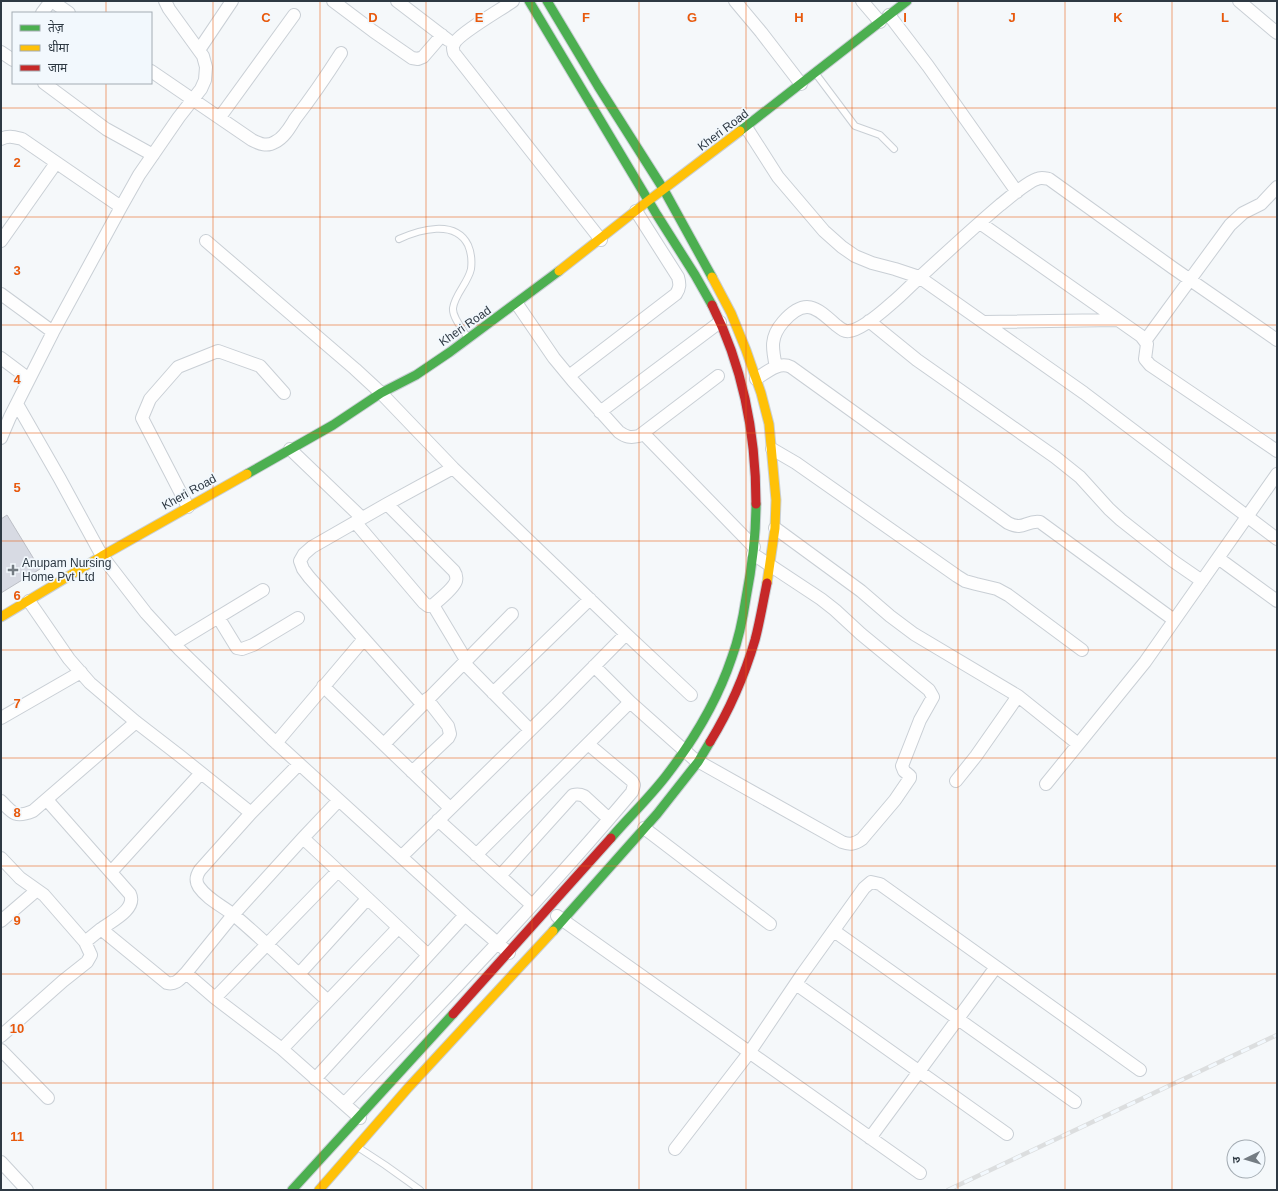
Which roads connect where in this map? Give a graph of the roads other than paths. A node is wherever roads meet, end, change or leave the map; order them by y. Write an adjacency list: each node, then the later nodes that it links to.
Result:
1 (51, 1): 13 (street); 14 (street)
2 (232, 1): 20 (street)
3 (333, 1): 18 (street)
4 (396, 1): 18 (street)
5 (513, 1): 19 (street)
6 (529, 1): 36 (street)
7 (547, 1): 34 (street)
8 (734, 1): 25 (street)
9 (862, 1): 16 (street)
10 (907, 1): 16 (street, Kheri Road)
11 (1238, 1): 17 (street)
12 (167, 2): 20 (street)
13 (43, 12)
14 (68, 12)
15 (294, 15): 27 (street)
16 (884, 18): 23 (street, Kheri Road); 35 (street)
17 (1277, 33)
18 (442, 36): 19 (street)
19 (453, 44): 41 (street)
20 (199, 50): 26 (street)
21 (342, 53): 27 (street)
22 (152, 72): 26 (street)
23 (816, 73): 25 (street, Kheri Road); 30 (lane)
24 (45, 84): 31 (street)
25 (801, 84): 28 (street, Kheri Road)
26 (194, 99): 27 (street); 31 (street)
27 (220, 117)
28 (746, 127): 34 (street, Kheri Road); 44 (street)
29 (1, 139): 32 (street)
30 (894, 149)
31 (153, 155): 37 (street)
32 (56, 163): 37 (street); 42 (street)
33 (1277, 187): 45 (street)
34 (662, 191): 36 (street, Kheri Road); 61 (street)
35 (1017, 192): 39 (street); 45 (street)
36 (650, 200): 38 (street, Kheri Road); 49 (street)
37 (120, 207): 52 (street)
38 (636, 211): 41 (street, Kheri Road); 58 (street)
39 (980, 223): 44 (street); 48 (street)
40 (399, 239): 53 (lane)
41 (601, 240): 47 (street, Kheri Road)
42 (1, 241)
43 (206, 241): 63 (street)
44 (919, 277): 50 (street); 51 (street)
45 (1190, 280): 54 (street); 55 (street)
46 (1, 294): 52 (street)
47 (517, 304): 53 (street, Kheri Road); 58 (street)
48 (1117, 320): 51 (street); 55 (street)
49 (720, 322): 65 (street); 81 (street)
50 (869, 322): 57 (street); 83 (street)
51 (984, 322): 76 (street)
52 (53, 332): 60 (street)
53 (468, 339): 63 (street, Kheri Road)
54 (1277, 340)
55 (1145, 341): 71 (street)
56 (1, 358): 60 (street)
57 (776, 367): 61 (street); 93 (street)
58 (569, 376): 65 (street)
59 (718, 376): 67 (street)
60 (29, 379): 64 (street)
61 (756, 379): 70 (street)
62 (284, 393): 75 (street)
63 (381, 393): 69 (street, Kheri Road); 72 (street)
64 (17, 404): 66 (street); 80 (street)
65 (600, 412): 67 (street)
66 (4, 419): 68 (street)
67 (644, 433): 81 (street)
68 (1, 438)
69 (290, 449): 75 (street, Kheri Road); 77 (street)
70 (772, 449): 78 (street); 97 (street)
71 (1277, 451)
72 (453, 468): 74 (street); 85 (street)
73 (1277, 475): 76 (street)
74 (387, 504): 77 (street); 88 (street)
75 (188, 507): 80 (street, Kheri Road)
76 (1246, 517): 79 (street); 82 (street)
77 (359, 520): 88 (street); 95 (street)
78 (775, 528): 81 (street); 104 (street)
79 (1277, 540)
80 (102, 556): 86 (street, Kheri Road); 96 (street)
81 (760, 557): 114 (street); 114 (street); 114 (street)
82 (1218, 558): 83 (street); 87 (street)
83 (1202, 581): 93 (street)
84 (263, 590): 91 (street)
85 (590, 599): 94 (street); 102 (street)
86 (29, 601): 90 (street, Kheri Road); 100 (street)
87 (1277, 601)
88 (433, 606): 98 (street)
89 (512, 614): 98 (street)
90 (1, 617)
91 (218, 617): 92 (street); 96 (street)
92 (298, 618)
93 (1174, 620): 113 (street)
94 (626, 634): 99 (street); 103 (street)
95 (364, 639): 101 (street); 105 (street)
96 (174, 644): 110 (street)
97 (1082, 650)
98 (465, 661): 102 (street); 105 (street)
99 (594, 666): 106 (street); 109 (street)
100 (81, 672): 107 (street); 108 (street)
101 (323, 686): 110 (street); 111 (street)
102 (493, 693): 109 (street)
103 (691, 695)
104 (1018, 696): 113 (street); 118 (street)
105 (425, 701): 111 (street); 116 (street)
106 (630, 702): 112 (street); 114 (street)
107 (1, 718)
108 (136, 722): 117 (street); 120 (street)
109 (530, 730): 123 (street)
110 (276, 743): 115 (street)
111 (384, 744): 116 (street)
112 (588, 744): 125 (street); 129 (street)
113 (1078, 744): 119 (street)
114 (691, 756): 127 (street); 138 (street)
115 (299, 764): 121 (street); 124 (street)
116 (412, 772): 123 (street)
117 (201, 773): 124 (street); 133 (street)
118 (956, 781)
119 (1046, 784)
120 (47, 800): 122 (street); 133 (street)
121 (339, 800): 128 (street); 130 (street)
122 (1, 801)
123 (450, 808): 126 (street)
124 (251, 813): 139 (street)
125 (610, 819): 134 (street); 137 (street)
126 (438, 820): 129 (street); 130 (street)
127 (644, 828): 138 (street); 142 (street)
128 (303, 838): 132 (street); 139 (street)
129 (476, 855): 134 (street)
130 (401, 857): 140 (street)
131 (1, 858): 135 (street)
132 (338, 871): 136 (street); 148 (street)
133 (111, 872): 144 (street)
134 (500, 876): 137 (street)
135 (37, 890): 141 (street); 146 (street)
136 (368, 899): 143 (street); 153 (street)
137 (532, 905): 147 (street)
138 (556, 914): 149 (street); 161 (street); 171 (street)
139 (233, 915): 148 (street); 152 (street)
140 (465, 915): 147 (street); 150 (street)
141 (1, 921)
142 (770, 924)
143 (398, 928): 150 (street); 156 (street)
144 (101, 929): 146 (street); 152 (street)
145 (834, 931): 151 (street); 154 (street); 157 (street)
146 (85, 942): 158 (street)
147 (498, 943): 149 (street); 167 (street)
148 (268, 945): 153 (street); 155 (street)
149 (509, 953): 168 (street)
150 (428, 955): 164 (street)
151 (996, 967): 157 (street); 162 (street)
152 (186, 973): 155 (street)
153 (299, 974): 156 (street)
154 (796, 984): 161 (street); 163 (street)
155 (215, 998): 159 (street)
156 (328, 1001): 159 (street)
157 (958, 1019): 163 (street); 166 (street)
158 (1, 1036)
159 (282, 1049): 164 (street)
160 (1, 1050): 165 (street)
161 (750, 1053): 170 (street); 172 (street)
162 (1140, 1070)
163 (919, 1072): 169 (street); 170 (street)
164 (315, 1079): 167 (street)
165 (48, 1098)
166 (1076, 1102)
167 (344, 1104): 168 (street)
168 (360, 1118): 176 (street)
169 (1006, 1134)
170 (870, 1138): 174 (street)
171 (357, 1147): 177 (street); 178 (lane)
172 (675, 1149)
173 (1, 1162): 175 (street)
174 (920, 1173)
175 (26, 1190)
176 (292, 1190)
177 (319, 1190)
178 (420, 1190)

